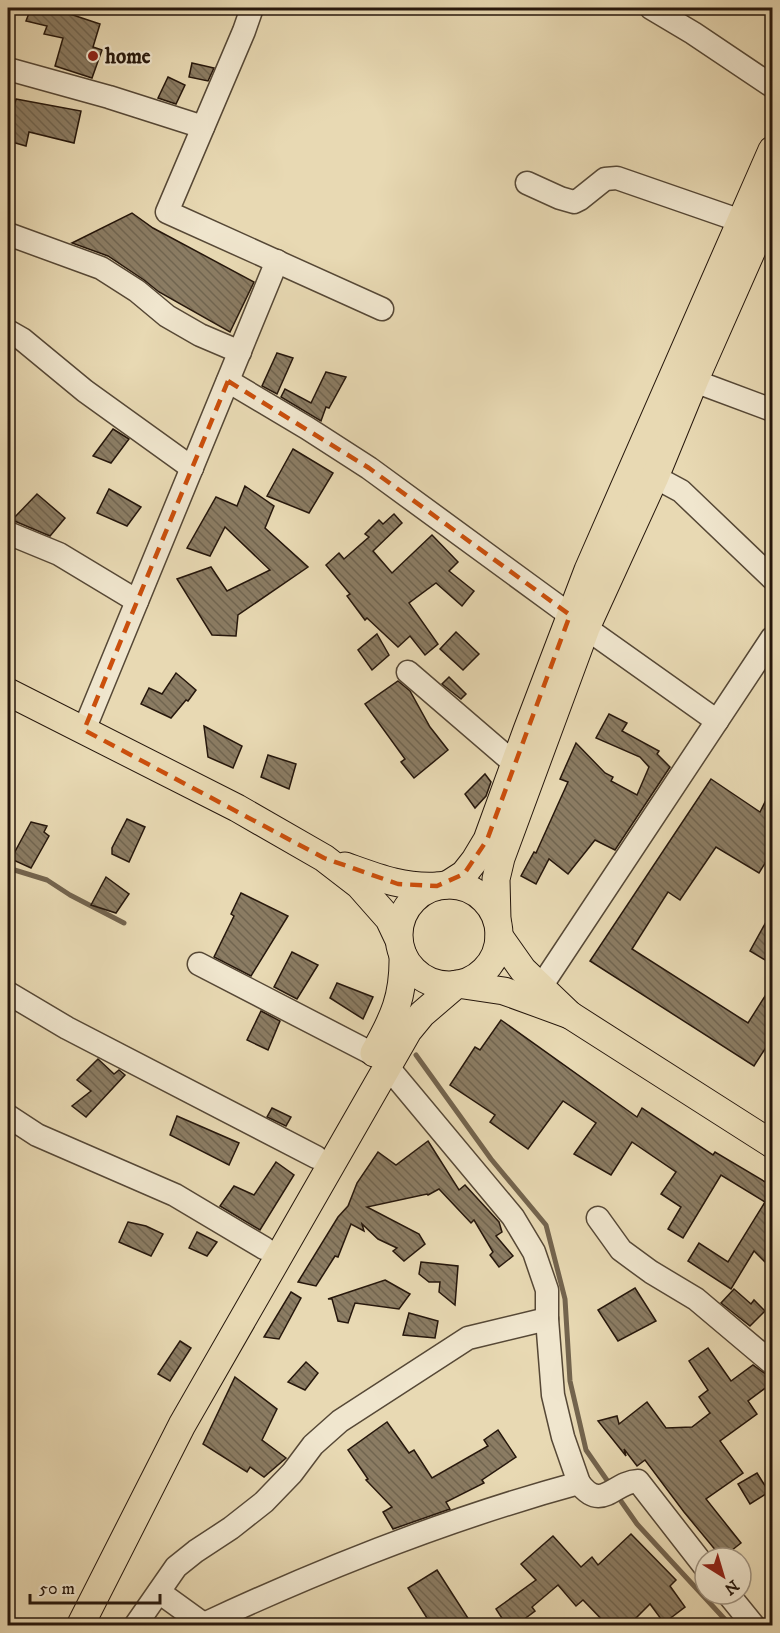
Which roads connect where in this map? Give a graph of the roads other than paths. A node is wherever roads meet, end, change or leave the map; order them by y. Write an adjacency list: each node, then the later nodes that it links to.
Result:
1 (252, 8): 5 (street)
2 (651, 8): 4 (street)
3 (8, 69): 5 (street)
4 (772, 86)
5 (203, 127): 11 (street)
6 (772, 150): 9 (main road)
7 (527, 183): 9 (street)
8 (772, 205): 15 (main road)
9 (741, 221): 23 (main road)
10 (8, 234): 14 (street)
11 (278, 261): 12 (street); 14 (street)
12 (382, 309)
13 (8, 332): 18 (street)
14 (240, 352): 16 (street)
15 (696, 377): 17 (street); 19 (main road)
16 (228, 381): 18 (street); 23 (street)
17 (772, 410)
18 (192, 468): 22 (street)
19 (655, 477): 21 (street); 23 (main road)
20 (8, 533): 22 (street)
21 (772, 578)
22 (137, 601): 28 (street)
23 (578, 622): 27 (street); 29 (main road); 32 (main road)
24 (772, 638): 27 (street)
25 (408, 672): 29 (street)
26 (8, 692): 28 (main road)
27 (717, 720): 36 (street)
28 (84, 730): 30 (main road)
29 (515, 764): 31 (main road)
30 (324, 858): 31 (main road); 33 (main road)
31 (442, 886): 32 (main road); 33 (main road)
32 (498, 928): 35 (main road); 36 (main road)
33 (400, 947): 35 (main road); 39 (main road)
34 (199, 964): 39 (street)
35 (457, 984): 38 (main road); 39 (main road)
36 (540, 988): 38 (main road)
37 (8, 993): 42 (street)
38 (570, 1014): 41 (main road)
39 (380, 1060): 42 (main road); 45 (street); 53 (main road)
40 (8, 1116): 44 (street)
41 (772, 1144)
42 (316, 1157): 44 (main road)
43 (598, 1218): 46 (street)
44 (264, 1248): 52 (main road)
45 (547, 1319): 47 (street); 49 (street)
46 (772, 1363)
47 (579, 1483): 48 (street); 51 (street)
48 (693, 1551)
49 (159, 1592): 51 (street); 54 (street)
50 (738, 1606): 55 (street)
51 (205, 1625)
52 (62, 1626)
53 (80, 1626)
54 (135, 1626)
55 (754, 1626)

